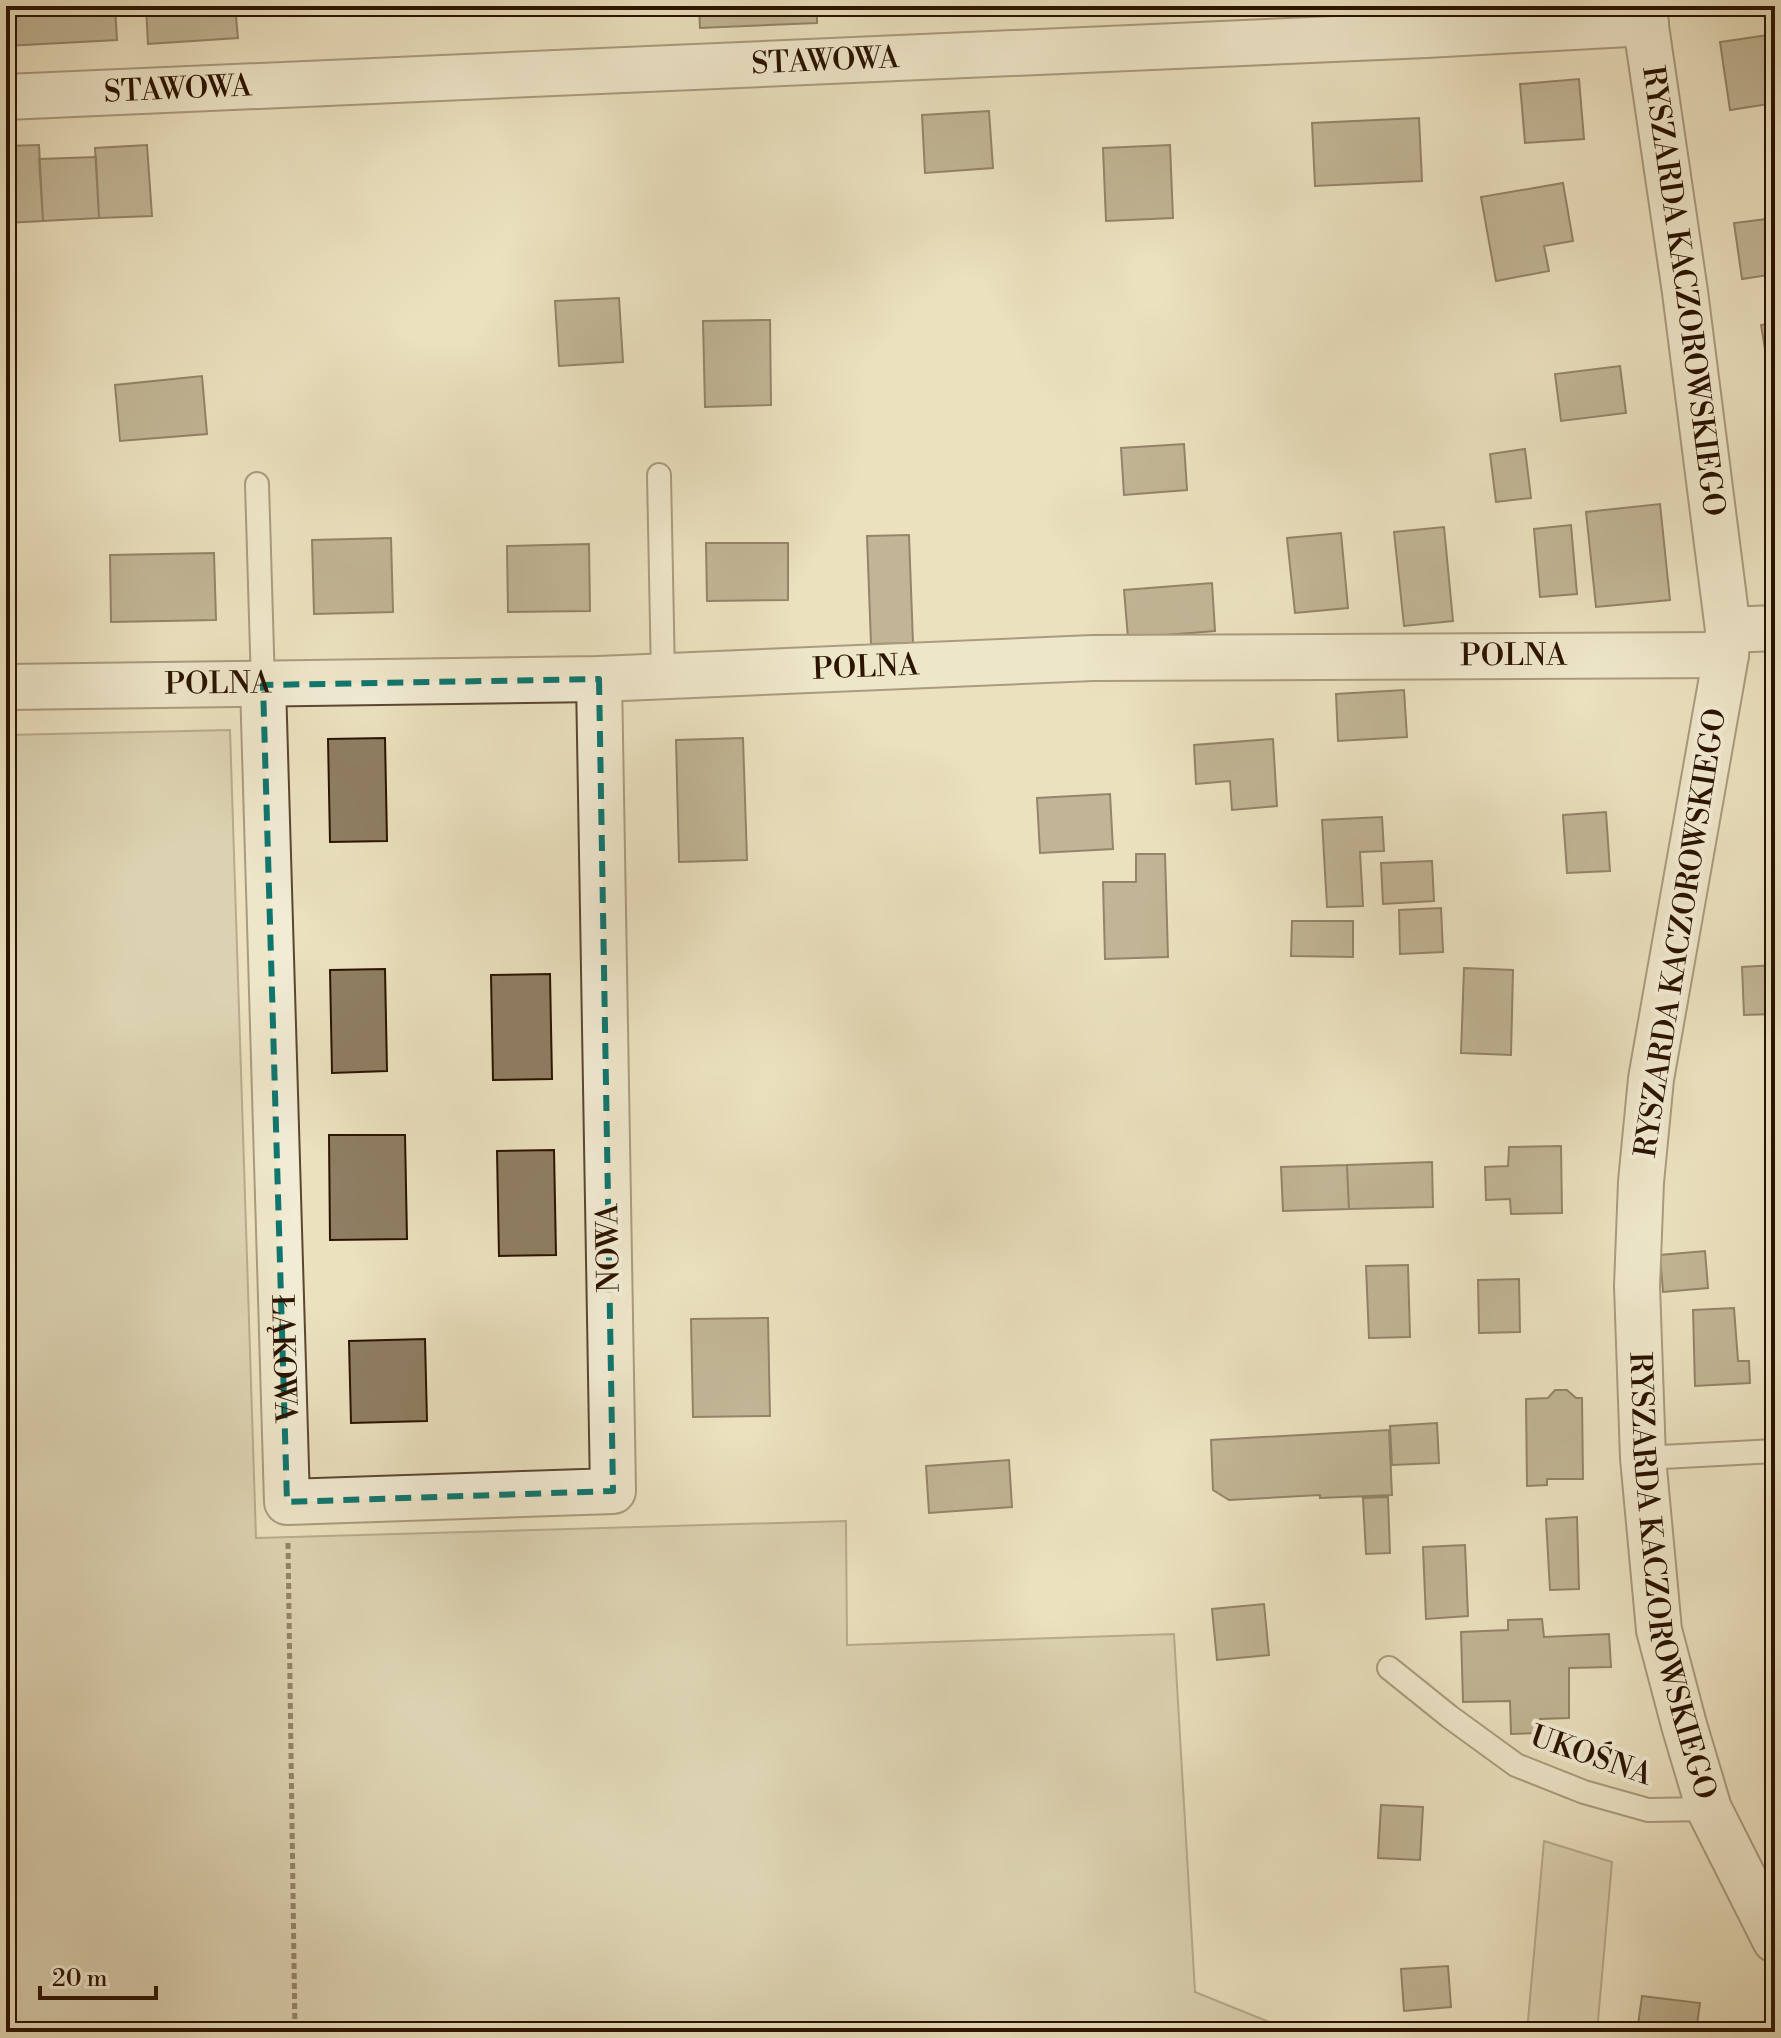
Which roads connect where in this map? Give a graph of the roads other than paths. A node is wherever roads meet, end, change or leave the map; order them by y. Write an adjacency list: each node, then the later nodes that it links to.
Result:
1 (1645, 15): 2 (street, STAWOWA); 6 (street, RYSZARDA KACZOROWSKIEGO)
2 (6, 97)
3 (659, 475): 7 (lane)
4 (257, 484): 9 (lane)
5 (1775, 628): 6 (street, POLNA)
6 (1727, 642): 7 (street, POLNA); 12 (street, RYSZARDA KACZOROWSKIEGO)
7 (663, 676): 8 (street, POLNA)
8 (599, 679): 9 (street, POLNA); 13 (street, NOWA)
9 (263, 685): 10 (street, POLNA); 13 (street, ŁĄKOWA)
10 (6, 687)
11 (1775, 1451): 12 (lane)
12 (1643, 1458): 15 (street, RYSZARDA KACZOROWSKIEGO)
13 (287, 1502)
14 (1389, 1668): 15 (lane, UKOŚNA)
15 (1709, 1809): 16 (street, RYSZARDA KACZOROWSKIEGO)
16 (1775, 1940)

